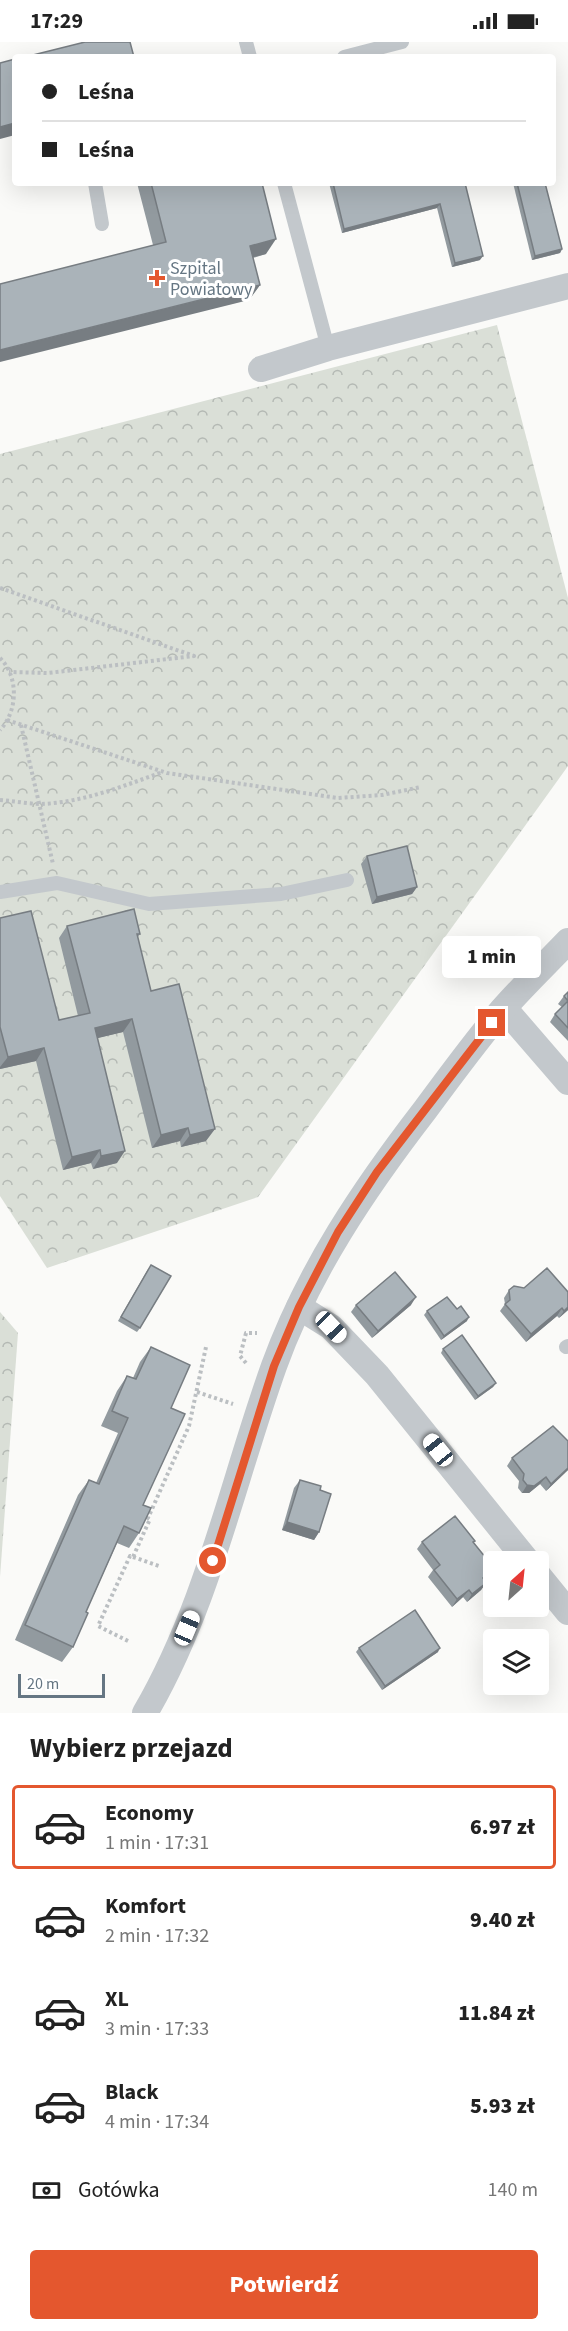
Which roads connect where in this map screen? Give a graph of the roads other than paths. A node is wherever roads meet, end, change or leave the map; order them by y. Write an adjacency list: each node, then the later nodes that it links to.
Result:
1 (402, 42): 2 (lane)
2 (356, 54)
3 (96, 186): 5 (lane)
4 (285, 186): 7 (lane)
5 (102, 224)
6 (568, 286): 7 (street)
7 (328, 348): 8 (street)
8 (261, 369)
9 (347, 880): 10 (lane)
10 (0, 892)
11 (568, 941): 12 (street)
12 (504, 1008): 13 (street); 14 (street)
13 (568, 1082)
14 (299, 1307): 15 (street); 18 (street)
15 (519, 1551)
16 (549, 1589): 17 (street)
17 (568, 1612)
18 (145, 1713)

